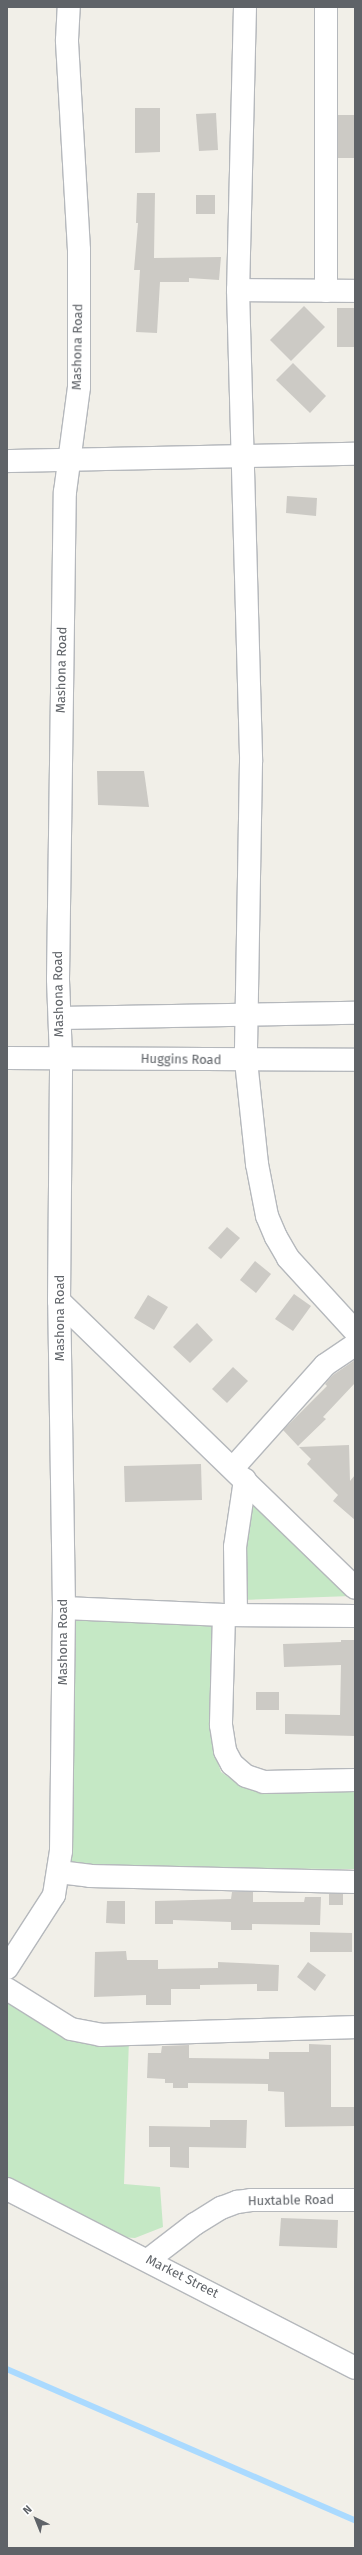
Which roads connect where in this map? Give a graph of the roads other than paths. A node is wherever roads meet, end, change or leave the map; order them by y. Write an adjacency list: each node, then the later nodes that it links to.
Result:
1 (69, 7): 9 (street, Mashona Road)
2 (245, 7): 4 (street)
3 (326, 7): 5 (street)
4 (238, 290): 5 (street); 8 (street)
5 (326, 291): 6 (street)
6 (355, 291)
7 (355, 454): 8 (street)
8 (244, 456): 9 (street); 12 (street)
9 (68, 459): 10 (street); 13 (street, Mashona Road)
10 (7, 461)
11 (355, 1013): 12 (street)
12 (247, 1017): 13 (street); 17 (street)
13 (60, 1018): 15 (street, Mashona Road)
14 (7, 1058): 15 (street, Huggins Road)
15 (61, 1058): 17 (street, Huggins Road); 18 (street, Mashona Road)
16 (355, 1060): 17 (street, Huggins Road)
17 (246, 1061): 19 (street)
18 (59, 1301): 21 (street); 23 (street, Mashona Road)
19 (355, 1331)
20 (355, 1344): 21 (street)
21 (239, 1474): 22 (street); 24 (street)
22 (355, 1588)
23 (64, 1608): 24 (street); 27 (street, Mashona Road)
24 (230, 1615): 25 (street); 26 (street)
25 (355, 1616)
26 (355, 1780)
27 (59, 1872): 28 (street); 29 (street, Mashona Road)
28 (355, 1882)
29 (7, 1968)
30 (7, 1988): 31 (street)
31 (355, 2027)
32 (7, 2189): 34 (street, Market Street)
33 (355, 2200): 34 (street, Huxtable Road)
34 (148, 2260): 35 (street, Market Street)
35 (355, 2368)

